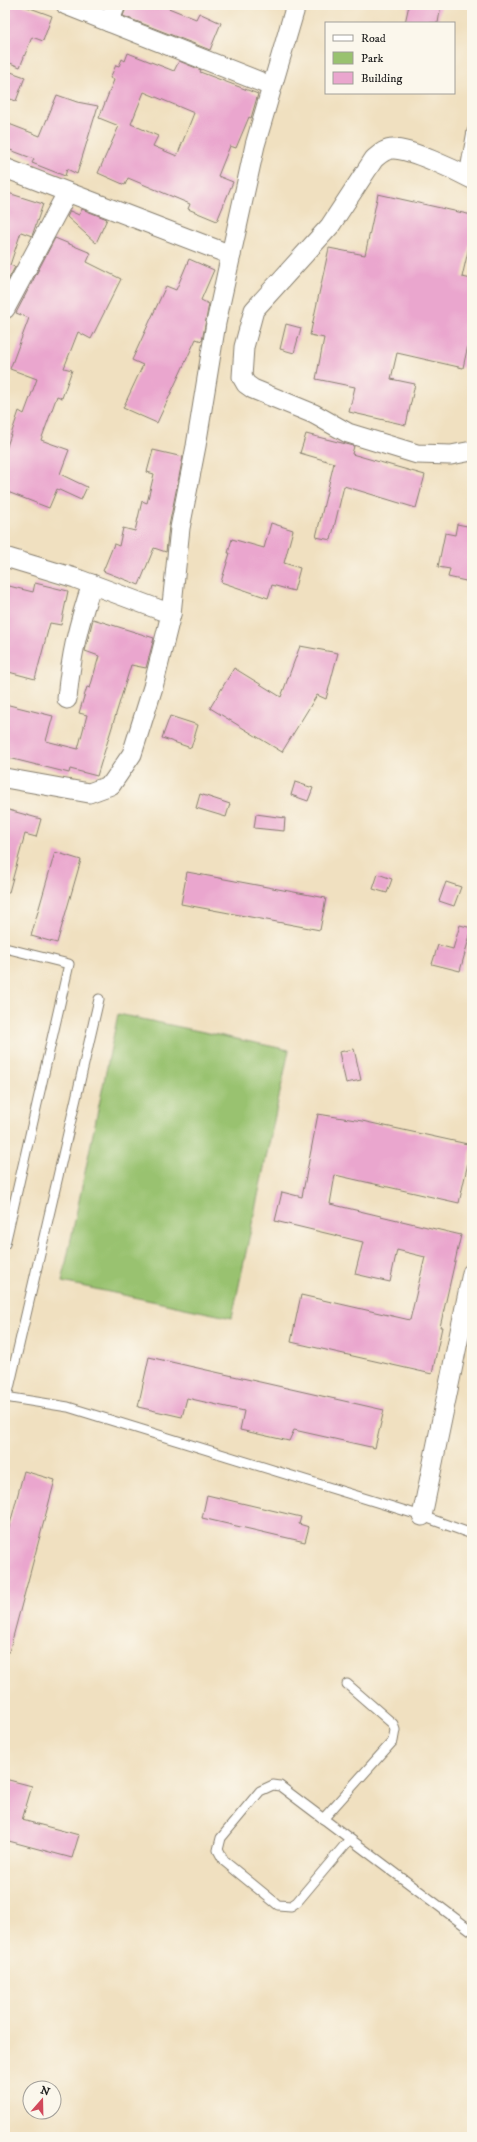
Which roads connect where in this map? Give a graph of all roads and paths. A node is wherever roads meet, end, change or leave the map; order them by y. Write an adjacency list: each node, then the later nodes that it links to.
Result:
1 (66, 5): 3 (street)
2 (296, 5): 4 (street)
3 (113, 14): 4 (street)
4 (271, 86): 9 (street)
5 (472, 131): 7 (lane)
6 (5, 168): 8 (street)
7 (468, 177): 11 (street)
8 (67, 193): 9 (street); 10 (street)
9 (231, 255): 14 (street)
10 (5, 309)
11 (472, 451)
12 (5, 557): 13 (street)
13 (92, 584): 14 (street); 15 (street)
14 (171, 614): 16 (street)
15 (67, 699)
16 (5, 778)
17 (5, 948): 19 (lane)
18 (99, 1000): 21 (lane)
19 (5, 1244)
20 (472, 1273): 22 (street)
21 (6, 1397): 22 (lane)
22 (422, 1516): 23 (lane)
23 (472, 1534)
24 (347, 1684): 25 (lane)
25 (323, 1819): 26 (lane); 26 (lane)
26 (350, 1839): 27 (lane)
27 (472, 1930)

